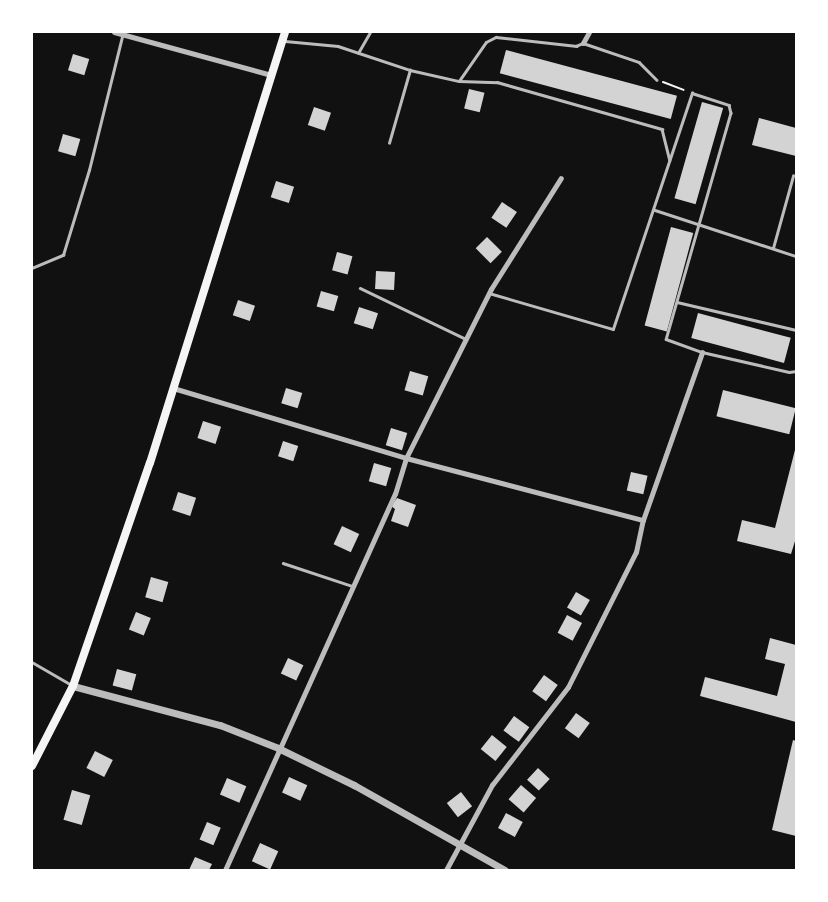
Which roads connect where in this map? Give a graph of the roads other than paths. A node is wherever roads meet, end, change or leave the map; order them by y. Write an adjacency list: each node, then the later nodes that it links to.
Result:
1 (114, 32): 4 (street)
2 (370, 32): 7 (lane)
3 (589, 32): 6 (street)
4 (123, 33): 9 (street); 20 (lane)
5 (284, 36): 7 (lane); 9 (main road)
6 (583, 43): 10 (lane); 11 (lane)
7 (358, 53): 8 (lane)
8 (410, 71): 11 (lane); 12 (lane)
9 (271, 75): 28 (main road)
10 (657, 80)
11 (458, 81): 13 (lane)
12 (389, 143)
13 (670, 163): 16 (lane); 17 (lane)
14 (793, 176): 18 (lane)
15 (561, 178): 22 (street)
16 (655, 210): 17 (lane); 22 (lane)
17 (698, 224): 18 (lane); 23 (lane)
18 (773, 248): 19 (lane)
19 (796, 256)
20 (32, 268)
21 (360, 288): 25 (lane)
22 (489, 293): 25 (street)
23 (677, 302): 24 (lane); 26 (lane)
24 (796, 330)
25 (466, 339): 29 (street)
26 (702, 352): 27 (lane); 30 (street)
27 (796, 371)
28 (173, 388): 29 (street); 34 (main road)
29 (406, 458): 30 (street); 32 (street)
30 (643, 520): 37 (street)
31 (283, 563): 32 (lane)
32 (352, 586): 35 (street)
33 (32, 662): 34 (lane)
34 (73, 686): 35 (street); 36 (main road)
35 (278, 748): 37 (street); 38 (street)
36 (32, 766)
37 (460, 846): 39 (street); 40 (street)
38 (225, 870)
39 (446, 870)
40 (505, 870)

